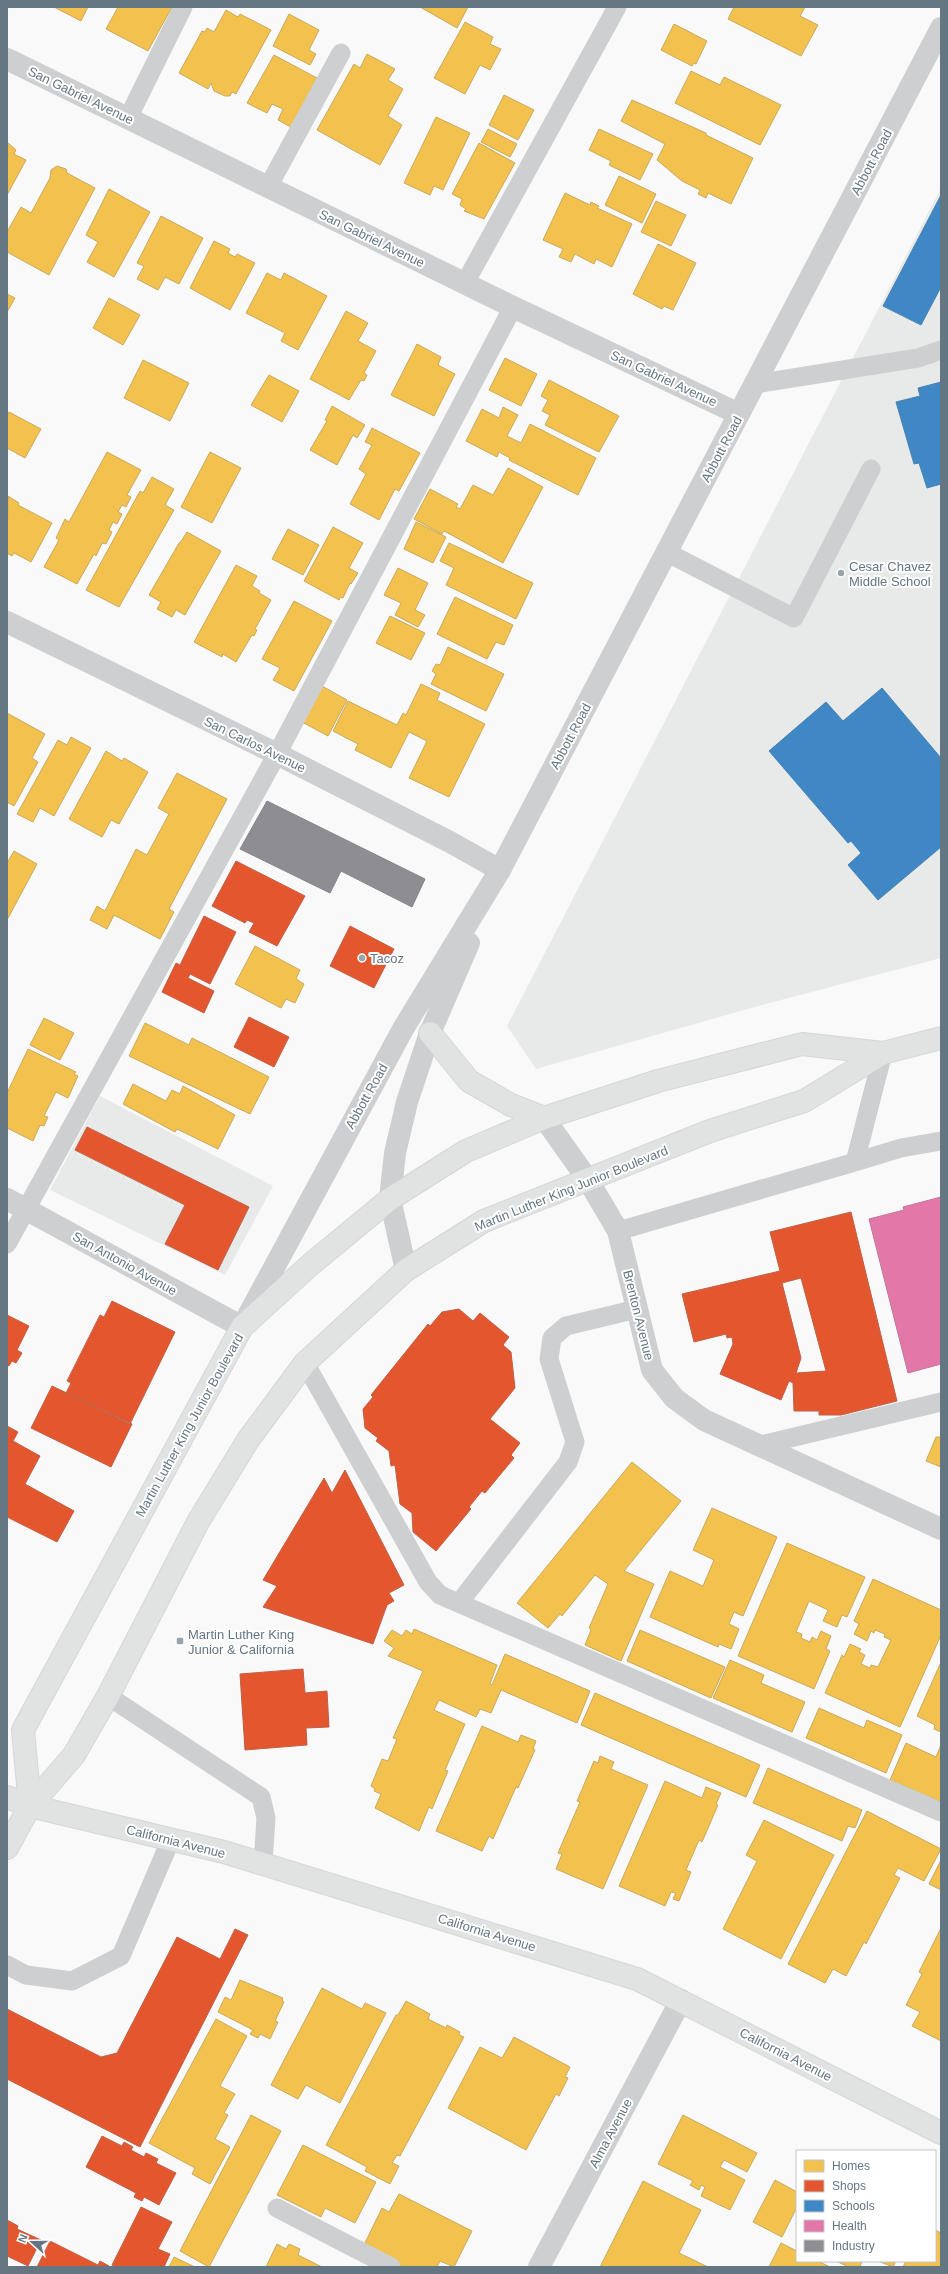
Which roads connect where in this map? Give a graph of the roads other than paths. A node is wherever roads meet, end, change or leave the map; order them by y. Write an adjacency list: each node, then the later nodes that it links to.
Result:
1 (183, 7): 6 (lane)
2 (617, 7): 8 (lane)
3 (941, 28): 11 (street, Abbott Road)
4 (341, 53): 7 (lane)
5 (7, 59): 6 (street, San Gabriel Avenue)
6 (128, 118): 7 (street, San Gabriel Avenue)
7 (268, 187): 8 (street, San Gabriel Avenue)
8 (465, 283): 9 (street, San Gabriel Avenue)
9 (513, 307): 12 (street, San Gabriel Avenue); 16 (lane)
10 (941, 350): 11 (lane)
11 (755, 384): 12 (street, Abbott Road)
12 (739, 414): 14 (street, Abbott Road)
13 (871, 469): 14 (lane)
14 (666, 552): 17 (street, Abbott Road)
15 (7, 622): 16 (street, San Carlos Avenue)
16 (276, 754): 17 (street, San Carlos Avenue); 26 (lane)
17 (500, 870): 18 (street, Abbott Road); 31 (street, Abbott Road)
18 (430, 1033): 21 (main road); 25 (street, Abbott Road)
19 (941, 1038): 20 (main road, Martin Luther King Junior Boulevard)
20 (883, 1053): 21 (main road, Martin Luther King Junior Boulevard); 23 (lane); 24 (main road, Martin Luther King Junior Boulevard)
21 (544, 1118): 24 (street, Brenton Avenue); 25 (main road, Martin Luther King Junior Boulevard)
22 (941, 1141): 23 (lane)
23 (855, 1162): 27 (lane)
24 (588, 1180): 27 (street, Brenton Avenue); 29 (main road, Martin Luther King Junior Boulevard)
25 (390, 1199): 29 (street, Abbott Road); 31 (main road, Martin Luther King Junior Boulevard)
26 (17, 1204): 28 (lane); 31 (street, San Antonio Avenue)
27 (618, 1231): 30 (street, Brenton Avenue)
28 (7, 1244)
29 (406, 1270): 32 (main road, Martin Luther King Junior Boulevard)
30 (637, 1309): 34 (street, Brenton Avenue); 36 (lane)
31 (242, 1327): 39 (main road, Martin Luther King Junior Boulevard)
32 (305, 1364): 36 (lane); 37 (main road, Martin Luther King Junior Boulevard)
33 (941, 1402): 34 (lane)
34 (757, 1446): 35 (street, Brenton Avenue)
35 (941, 1529)
36 (459, 1603): 40 (lane)
37 (108, 1696): 39 (main road, Martin Luther King Junior Boulevard); 43 (lane)
38 (7, 1797): 39 (main road, California Avenue)
39 (30, 1806): 41 (main road, California Avenue); 42 (main road, Martin Luther King Junior Boulevard)
40 (941, 1812)
41 (170, 1839): 43 (main road, California Avenue); 44 (lane)
42 (7, 1848)
43 (263, 1864): 45 (main road, California Avenue)
44 (7, 1966)
45 (681, 2000): 46 (main road, California Avenue); 49 (street, Alma Avenue)
46 (941, 2134)
47 (277, 2208): 48 (lane)
48 (392, 2267)
49 (539, 2267)

